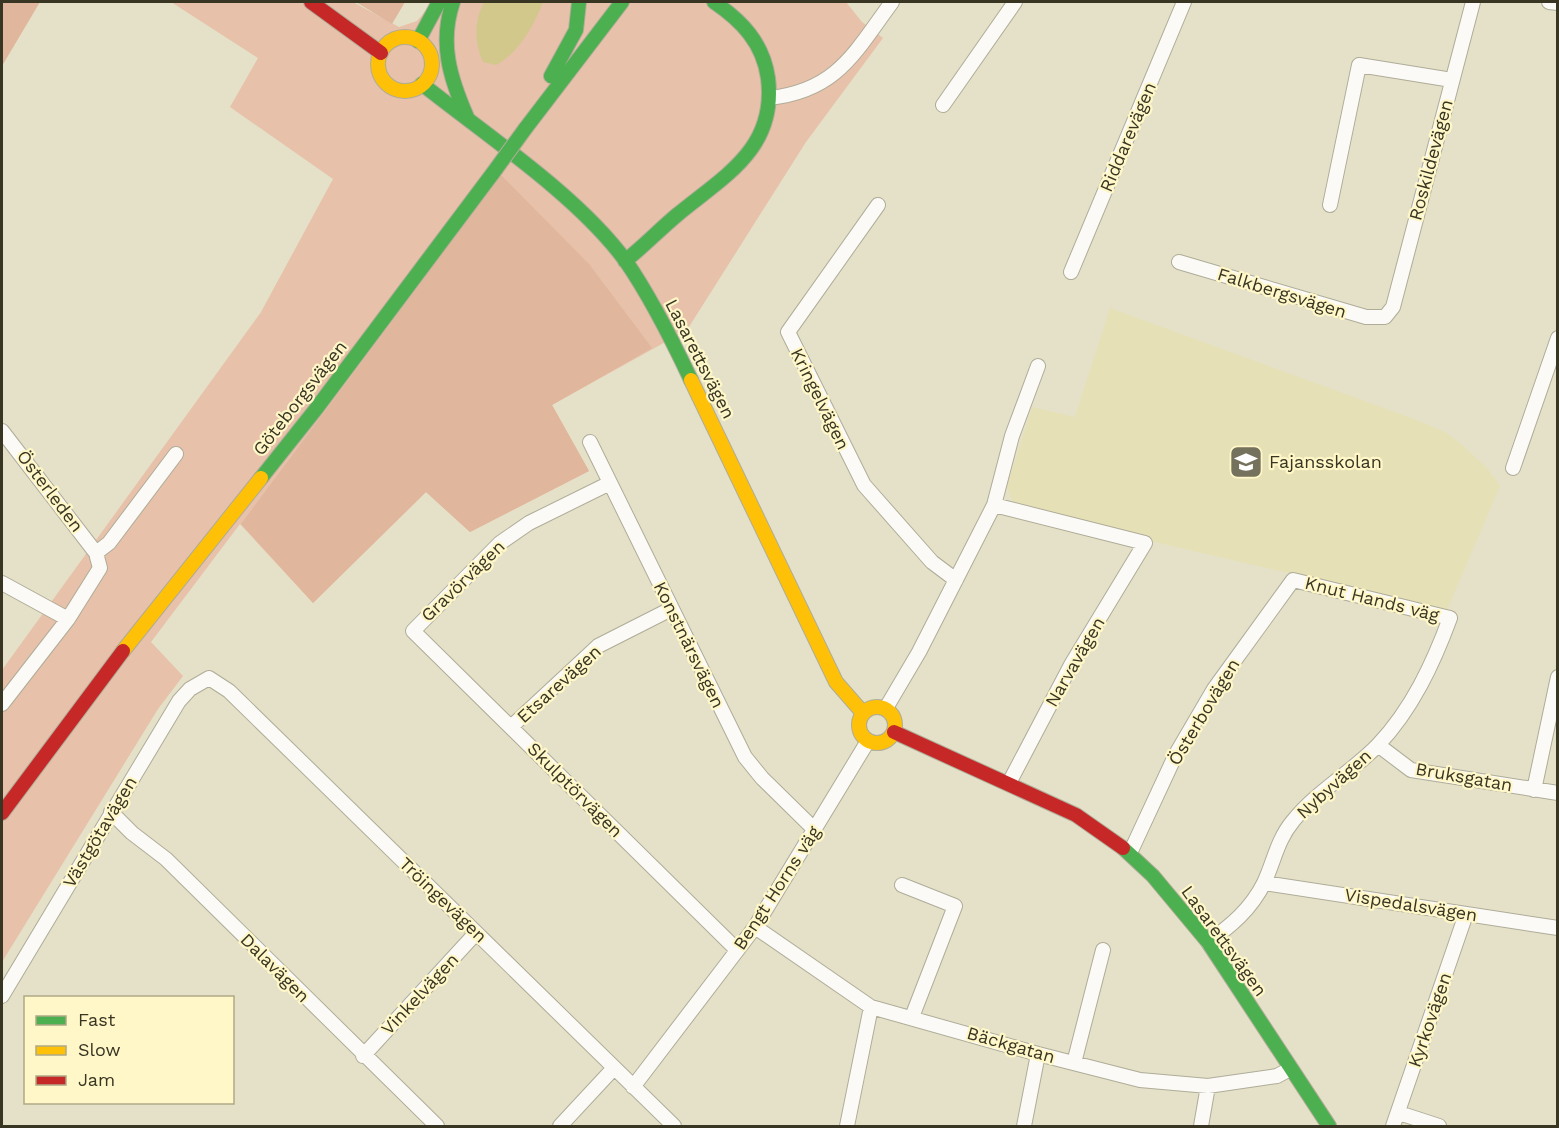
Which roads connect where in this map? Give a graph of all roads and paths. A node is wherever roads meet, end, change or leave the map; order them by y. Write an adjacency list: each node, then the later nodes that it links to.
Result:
1 (311, 2): 16 (street)
2 (439, 2): 15 (street)
3 (453, 2): 21 (street)
4 (579, 2): 22 (street)
5 (622, 2): 22 (street, Göteborgsvägen)
6 (714, 2): 14 (street)
7 (729, 2): 14 (street)
8 (892, 2): 19 (street)
9 (1015, 2): 20 (street)
10 (1184, 2): 27 (street, Riddarevägen)
11 (1473, 2): 17 (street, Roskildevägen)
12 (1549, 2): 13 (street)
13 (1557, 3)
14 (735, 15): 19 (street)
15 (418, 40): 16 (street); 18 (street)
16 (381, 53): 18 (street)
17 (1452, 80): 24 (street); 28 (street, Roskildevägen)
18 (422, 84): 21 (street, Lasarettsvägen)
19 (769, 98): 25 (street)
20 (943, 105)
21 (468, 120): 25 (street, Lasarettsvägen)
22 (520, 126): 58 (street, Göteborgsvägen, bridge)
23 (878, 205): 38 (street, Kringelvägen)
24 (1330, 205)
25 (625, 261): 49 (street, Lasarettsvägen)
26 (1179, 262): 28 (street, Falkbergsvägen)
27 (1071, 272)
28 (1385, 317)
29 (1557, 338): 34 (street)
30 (1038, 366): 36 (street)
31 (2, 430): 37 (street, Österleden)
32 (590, 442): 35 (street, Konstnärsvägen)
33 (176, 454): 37 (street)
34 (1513, 468)
35 (610, 483): 41 (street, Konstnärsvägen); 44 (street, Gravörvägen)
36 (994, 505): 38 (street); 54 (street, Narvavägen)
37 (96, 553): 43 (street)
38 (956, 580): 48 (street)
39 (1293, 580): 42 (street, Knut Hands väg); 60 (street, Österbovägen)
40 (2, 583): 43 (street)
41 (671, 609): 50 (street, Etsarevägen); 59 (street, Konstnärsvägen)
42 (1450, 618): 53 (street, Nybyvägen)
43 (68, 619): 47 (street)
44 (413, 631): 50 (street, Skulptörvägen)
45 (1557, 676): 55 (street)
46 (209, 678): 57 (street, Västgötavägen); 66 (street, Tröingevägen)
47 (2, 705)
48 (886, 708): 49 (street); 51 (street)
49 (863, 713): 52 (street)
50 (511, 727): 68 (street, Skulptörvägen)
51 (894, 732): 52 (street); 54 (street, Lasarettsvägen)
52 (868, 741): 59 (street, Bengt Horns väg)
53 (1378, 745): 55 (street, Bruksgatan); 61 (street, Nybyvägen)
54 (1009, 783): 60 (street, Lasarettsvägen)
55 (1534, 790): 56 (street, Bruksgatan)
56 (1557, 793)
57 (111, 812): 70 (street, Västgötavägen); 74 (street, Dalavägen)
58 (2, 813)
59 (814, 830): 64 (street, Bengt Horns väg)
60 (1130, 853): 67 (street, Lasarettsvägen)
61 (1264, 883): 63 (street, Vispedalsvägen); 67 (street, Nybyvägen)
62 (902, 885): 72 (street)
63 (1466, 914): 65 (street, Vispedalsvägen); 80 (street, Kyrkovägen)
64 (755, 927): 68 (street, Bengt Horns väg); 71 (street, Bäckgatan)
65 (1557, 928)
66 (476, 933): 74 (street, Vinkelvägen); 76 (street, Tröingevägen)
67 (1208, 942): 77 (street, Lasarettsvägen)
68 (737, 950): 79 (street, Bengt Horns väg)
69 (1103, 950): 75 (street)
70 (2, 996)
71 (871, 1007): 72 (street, Bäckgatan); 84 (street)
72 (912, 1017): 73 (street, Bäckgatan)
73 (1038, 1054): 75 (street, Bäckgatan); 85 (street)
74 (363, 1056): 81 (street, Dalavägen)
75 (1074, 1063): 78 (street, Bäckgatan)
76 (613, 1069): 79 (street, Tröingevägen); 82 (street)
77 (1290, 1069): 78 (street, Bäckgatan); 87 (street, Lasarettsvägen)
78 (1208, 1086): 86 (street)
79 (633, 1087): 83 (street, Tröingevägen)
80 (1399, 1113): 88 (street, Kyrkovägen); 89 (street)
81 (437, 1126)
82 (560, 1126)
83 (674, 1126)
84 (847, 1126)
85 (1024, 1126)
86 (1201, 1126)
87 (1329, 1126)
88 (1394, 1126)
89 (1439, 1126)

